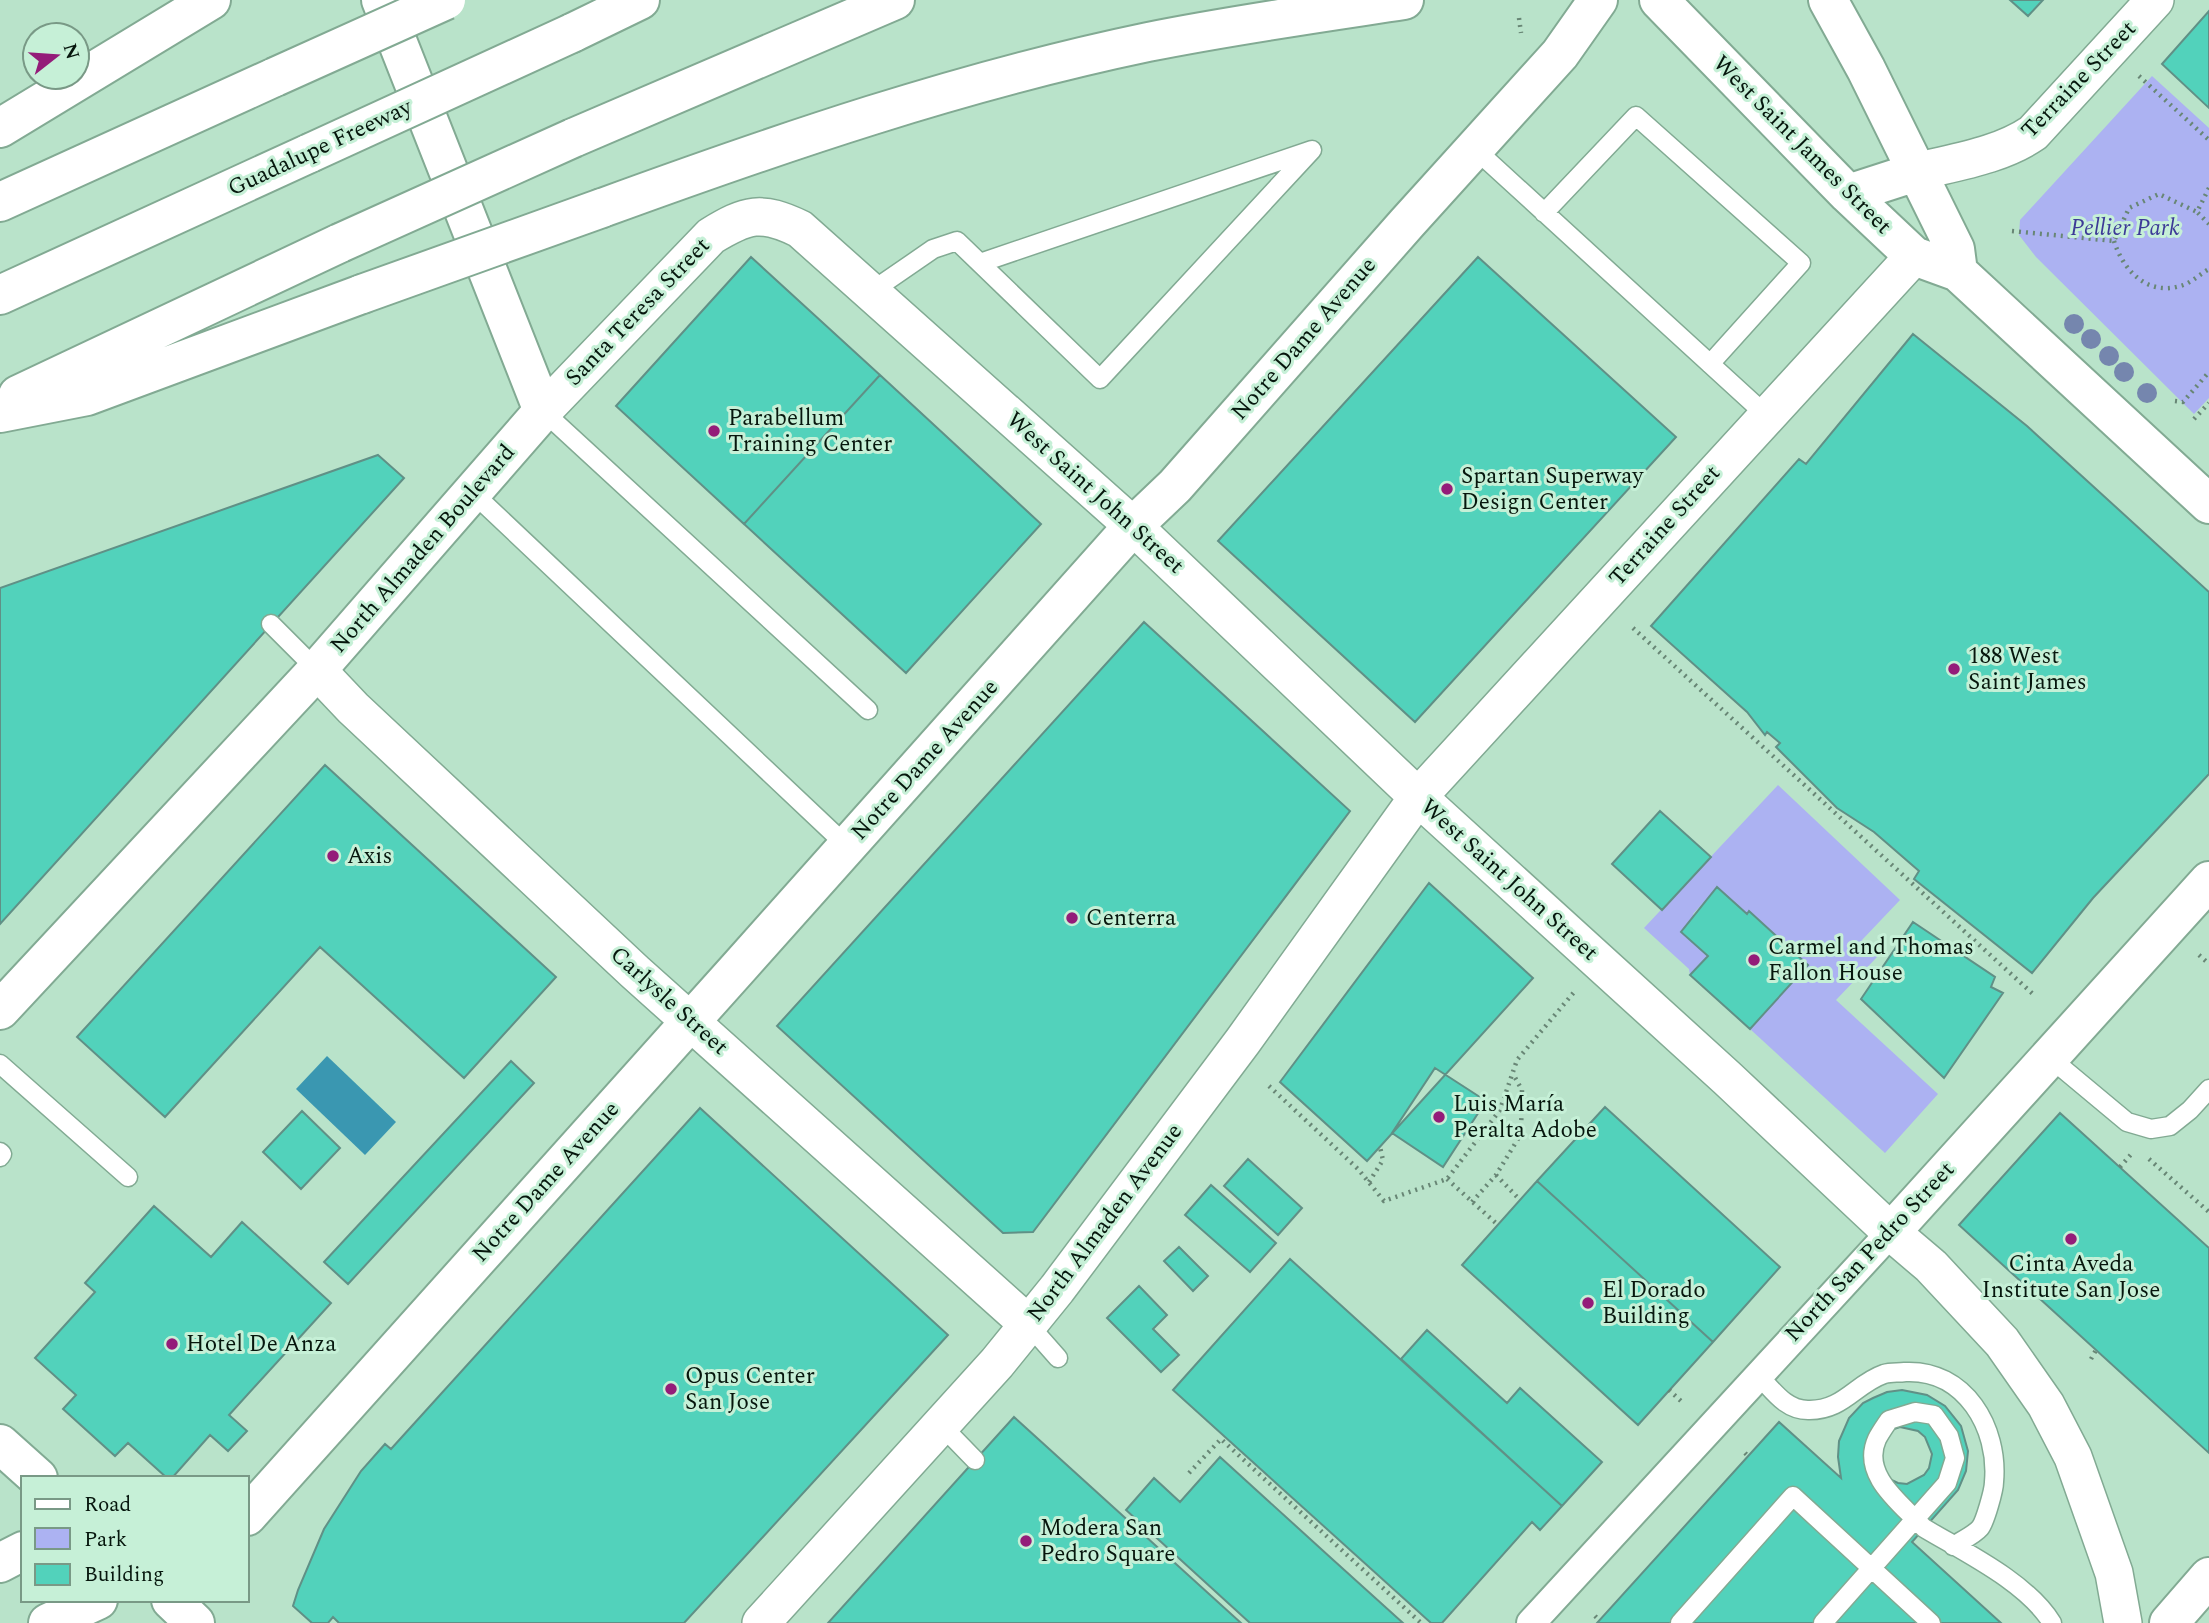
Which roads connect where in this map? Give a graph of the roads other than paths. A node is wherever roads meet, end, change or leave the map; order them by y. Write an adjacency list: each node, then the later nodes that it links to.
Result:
1 (211, 0): 11 (main road)
2 (381, 0): 25 (main road)
3 (446, 0): 15 (main road, bridge)
4 (640, 0): 22 (main road, Guadalupe Freeway, bridge)
5 (895, 0): 24 (main road, bridge)
6 (1404, 0): 26 (main road, bridge)
7 (1598, 0): 12 (main road, Notre Dame Avenue)
8 (1659, 0): 14 (main road, West Saint James Street)
9 (1828, 0): 13 (main road)
10 (2155, 0): 13 (street, Terraine Street)
11 (0, 128)
12 (1475, 149): 16 (lane); 30 (main road, Notre Dame Avenue)
13 (1916, 172): 14 (main road); 20 (main road)
14 (1848, 194): 18 (main road, West Saint James Street)
15 (0, 202)
16 (1544, 213): 23 (lane); 23 (lane)
17 (779, 218): 21 (street, West Saint John Street); 25 (street, Santa Teresa Street)
18 (1914, 256): 20 (main road, West Saint James Street); 27 (street, Terraine Street)
19 (980, 263): 19 (lane); 21 (lane)
20 (1958, 272): 29 (main road, West Saint James Street)
21 (872, 291): 30 (street, West Saint John Street)
22 (0, 295)
23 (1710, 364): 27 (lane)
24 (0, 403)
25 (543, 411): 28 (main road, North Almaden Boulevard); 33 (lane)
26 (0, 414)
27 (1766, 415): 34 (street, Terraine Street)
28 (473, 493): 32 (main road, North Almaden Boulevard); 35 (lane)
29 (2209, 504)
30 (1133, 526): 34 (street, West Saint John Street); 35 (main road, Notre Dame Avenue)
31 (271, 624): 32 (lane)
32 (317, 670): 37 (main road, North Almaden Boulevard); 38 (street, Carlysle Street)
33 (867, 710)
34 (1418, 797): 43 (street, West Saint John Street); 44 (street, North Almaden Avenue)
35 (848, 847): 38 (main road, Notre Dame Avenue)
36 (2209, 881): 39 (main road, North San Pedro Street)
37 (0, 1010)
38 (690, 1020): 44 (street, Carlysle Street); 51 (main road, Notre Dame Avenue)
39 (2049, 1057): 41 (lane); 43 (main road, North San Pedro Street)
40 (0, 1064): 42 (lane)
41 (2209, 1088)
42 (128, 1177)
43 (1891, 1232): 46 (street, North San Pedro Street); 67 (street, West Saint John Street)
44 (1028, 1324): 45 (lane); 47 (street, North Almaden Avenue)
45 (1058, 1358)
46 (1758, 1375): 52 (lane); 62 (street, North San Pedro Street)
47 (941, 1425): 49 (lane); 61 (street, North Almaden Avenue)
48 (0, 1444): 50 (main road)
49 (975, 1460)
50 (36, 1476)
51 (248, 1515)
52 (1953, 1546): 55 (lane); 66 (lane)
53 (21, 1551): 54 (main road)
54 (0, 1563)
55 (1872, 1568): 63 (lane); 64 (lane); 65 (lane)
56 (2209, 1577): 68 (main road)
57 (94, 1602): 59 (main road)
58 (173, 1602): 60 (main road)
59 (48, 1623)
60 (195, 1623)
61 (761, 1623)
62 (1531, 1623)
63 (1680, 1623)
64 (1822, 1623)
65 (1931, 1623)
66 (2052, 1623)
67 (2123, 1623)
68 (2169, 1623)

